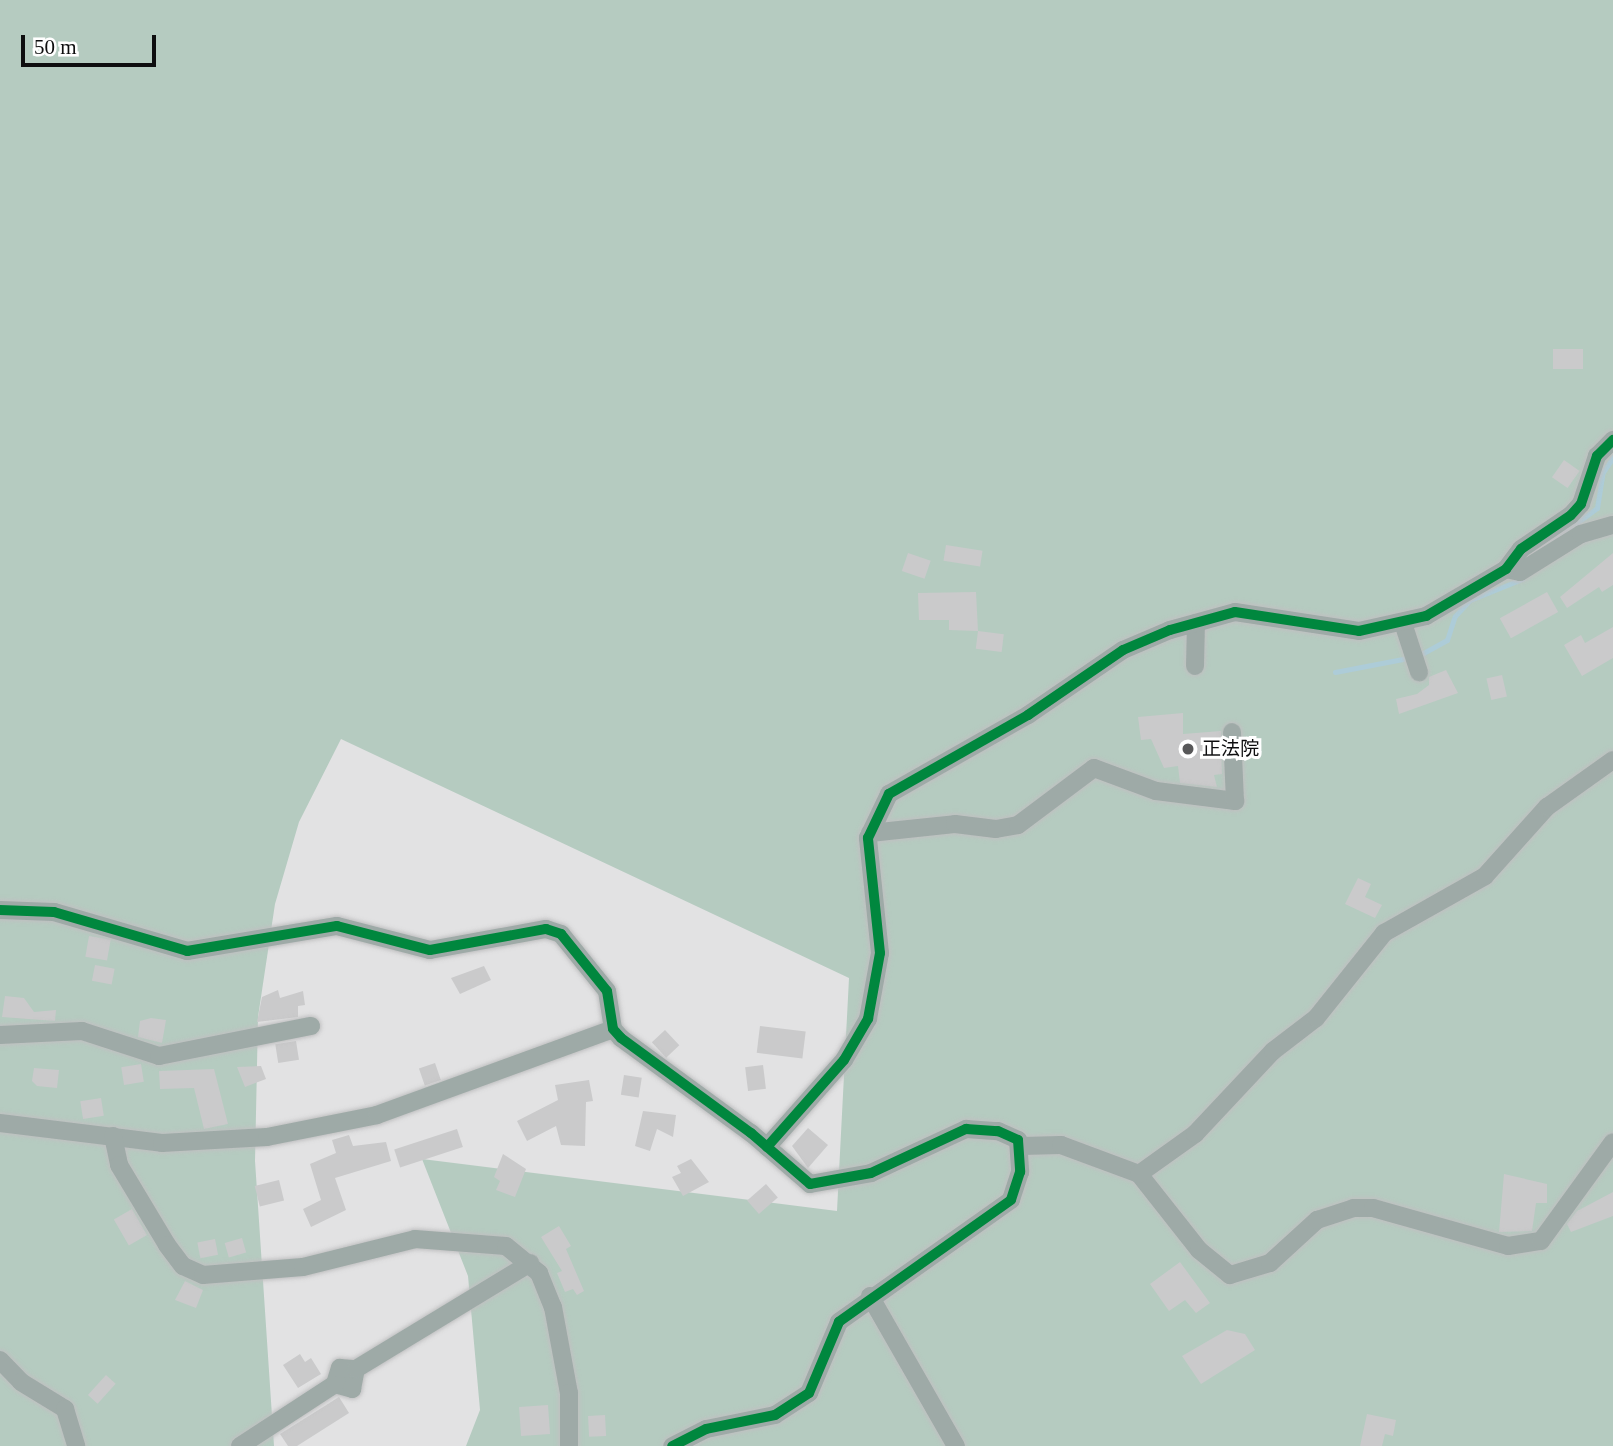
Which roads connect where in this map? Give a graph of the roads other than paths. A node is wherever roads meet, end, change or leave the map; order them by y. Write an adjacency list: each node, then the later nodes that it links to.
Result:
1 (1613, 440): 3 (street)
2 (1613, 525): 3 (street)
3 (1506, 569): 5 (street)
4 (1196, 623): 5 (street); 6 (street); 10 (street)
5 (1403, 623): 7 (street)
6 (1195, 666)
7 (1419, 672)
8 (1232, 732): 10 (street)
9 (1613, 760): 20 (street)
10 (870, 833): 19 (street)
11 (0, 910): 13 (street)
12 (311, 1026): 14 (street)
13 (613, 1029): 16 (street); 19 (street)
14 (0, 1034)
15 (0, 1123): 16 (street)
16 (113, 1136): 21 (street)
17 (1613, 1142): 20 (street)
18 (1021, 1146): 19 (street); 20 (street); 22 (street)
19 (767, 1147)
20 (1139, 1174)
21 (530, 1263): 25 (street); 26 (street)
22 (870, 1296): 27 (street); 28 (street)
23 (0, 1360): 24 (street)
24 (76, 1446)
25 (240, 1446)
26 (569, 1446)
27 (672, 1446)
28 (956, 1446)

